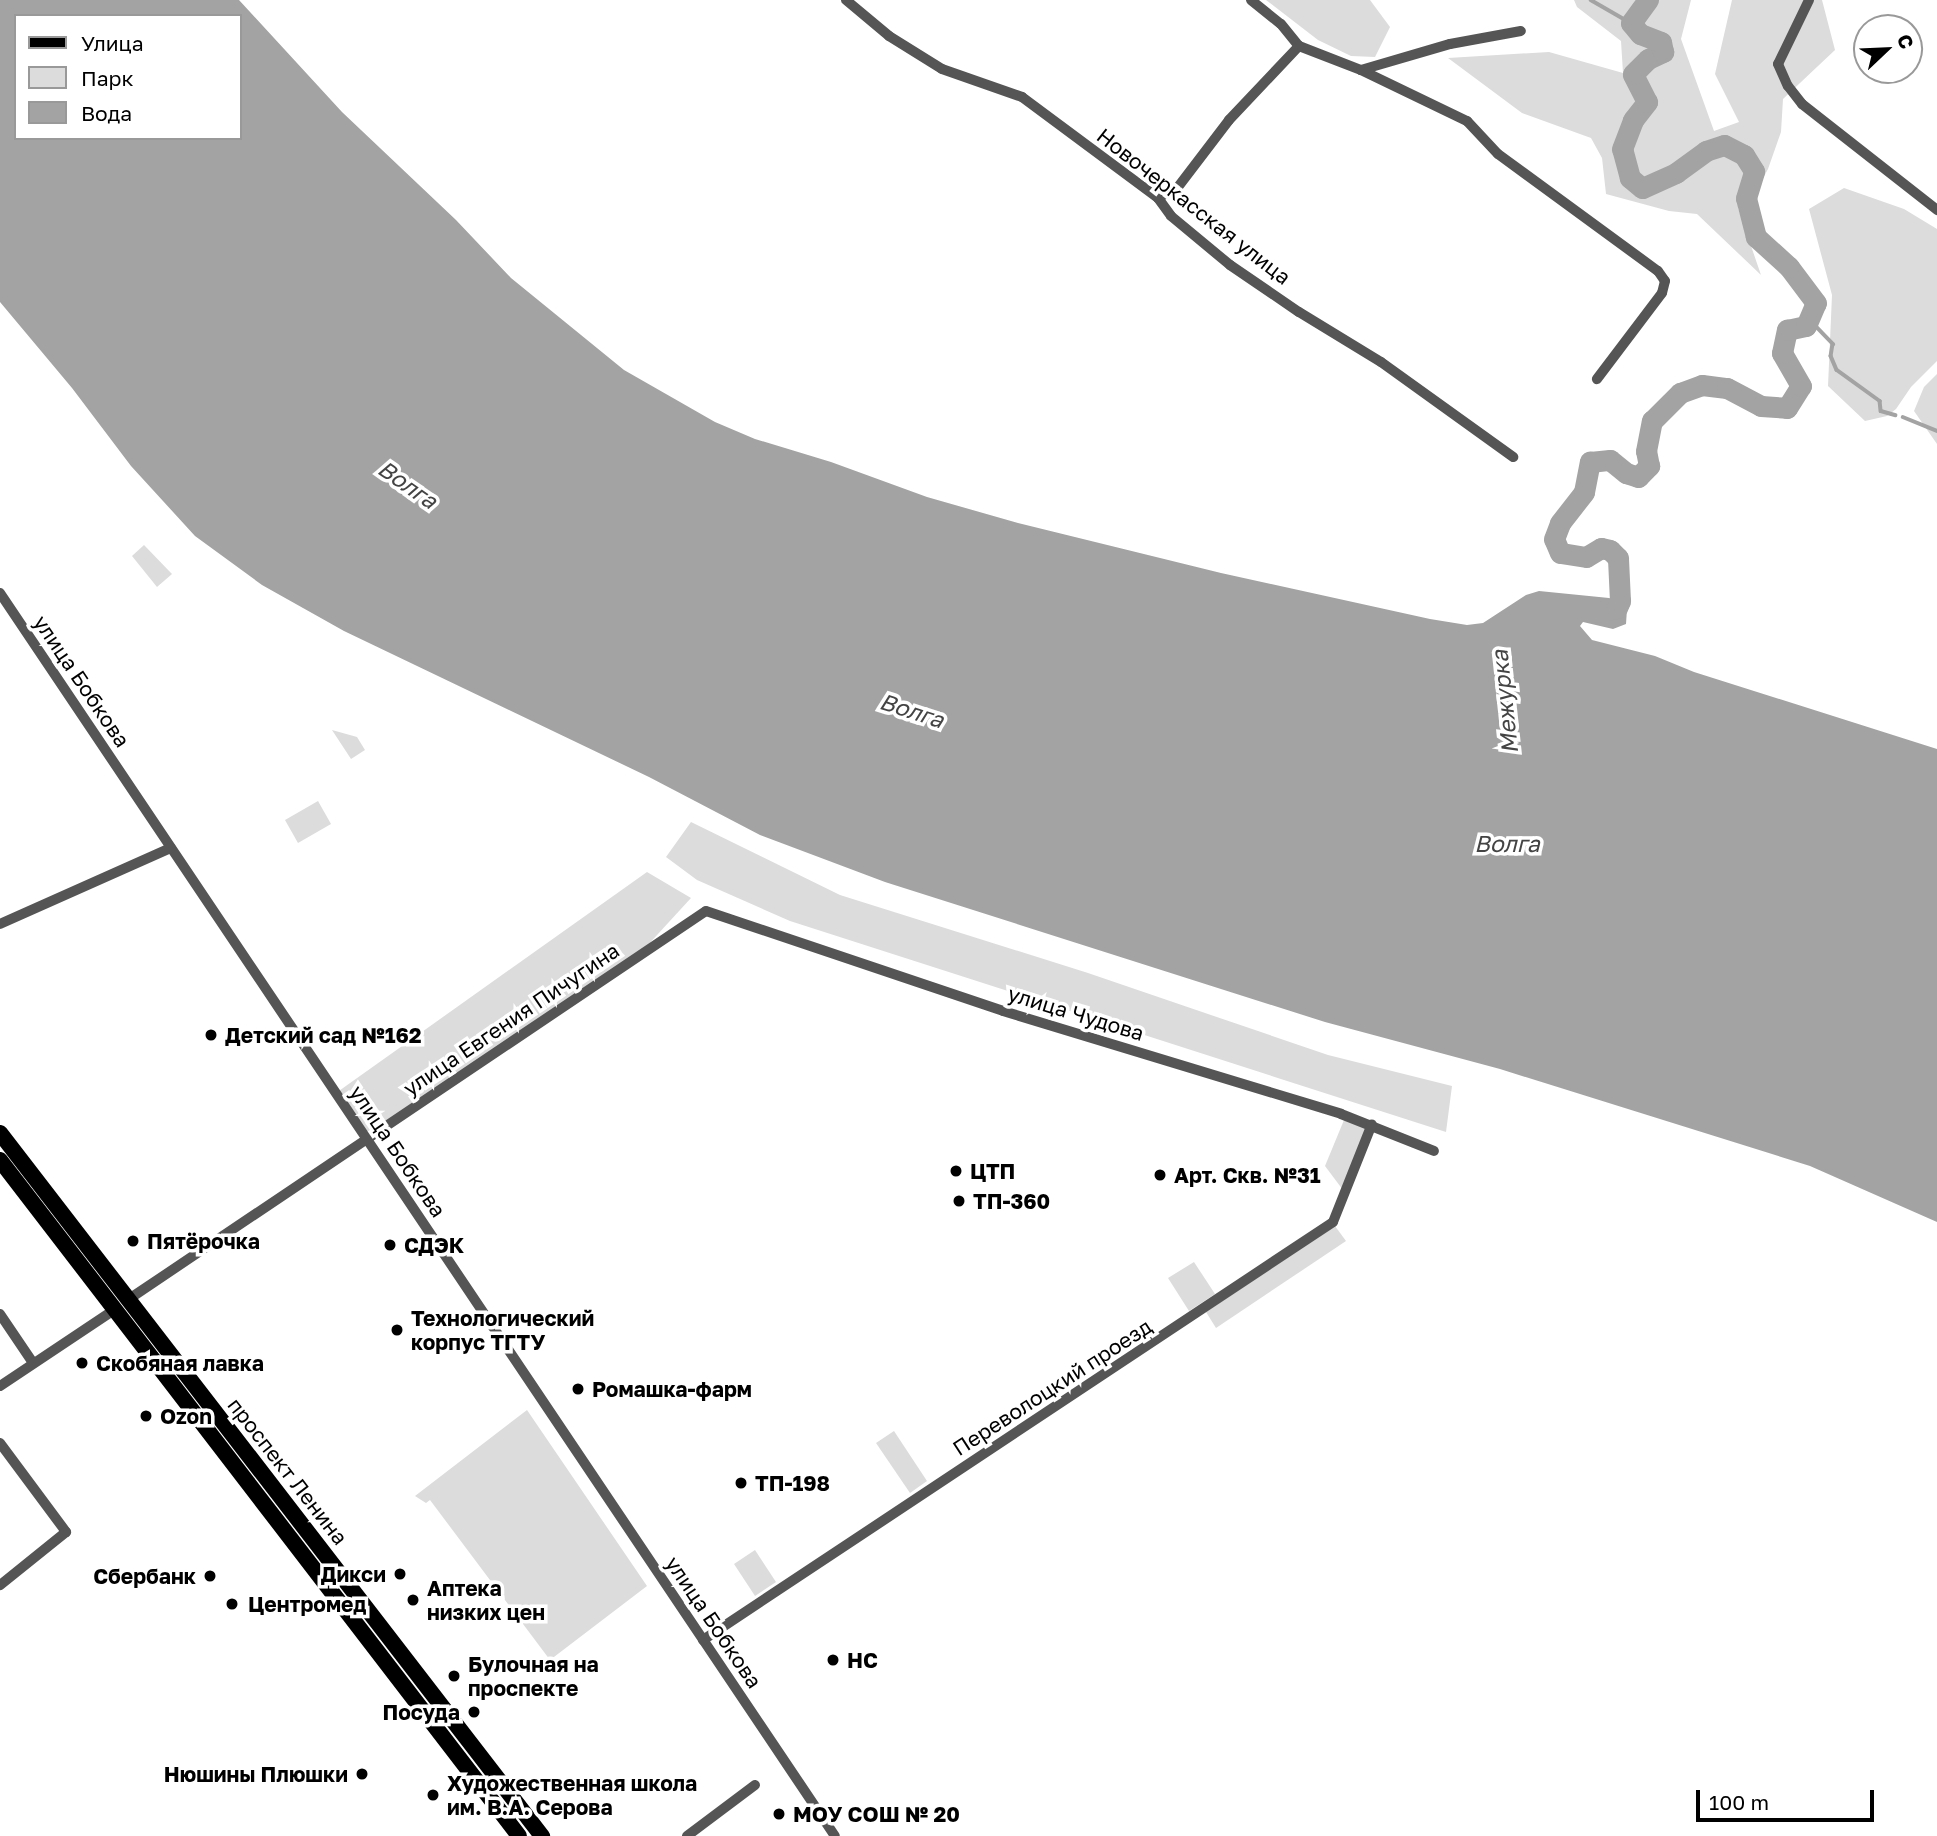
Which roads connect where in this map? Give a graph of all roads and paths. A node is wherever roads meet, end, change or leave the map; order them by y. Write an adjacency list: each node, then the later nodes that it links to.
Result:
1 (846, 0): 7 (street, Новочеркасская улица)
2 (1251, 0): 5 (street)
3 (1809, 0): 8 (street)
4 (1521, 31): 6 (street)
5 (1299, 46): 6 (street); 7 (street)
6 (1361, 70): 9 (street)
7 (1158, 198): 10 (street, Новочеркасская улица)
8 (1937, 210)
9 (1597, 379)
10 (1513, 457)
11 (0, 593): 12 (street, улица Бобкова)
12 (171, 848): 14 (street); 17 (street, улица Бобкова)
13 (706, 911): 15 (street, улица Чудова); 17 (street, улица Евгения Пичугина)
14 (0, 924)
15 (1372, 1124): 18 (street, улица Чудова); 27 (street, Переволоцкий проезд)
16 (0, 1133): 20 (main road, проспект Ленина)
17 (367, 1139): 20 (street, улица Евгения Пичугина); 27 (street, улица Бобкова)
18 (1434, 1151)
19 (0, 1160): 21 (main road, проспект Ленина)
20 (132, 1303): 21 (main road); 30 (main road, проспект Ленина)
21 (114, 1310): 23 (street); 29 (main road, проспект Ленина)
22 (0, 1314): 23 (street)
23 (33, 1363): 24 (street)
24 (0, 1386)
25 (0, 1443): 26 (street)
26 (0, 1585)
27 (703, 1640): 32 (street, улица Бобкова)
28 (755, 1785): 31 (street)
29 (519, 1836)
30 (542, 1836)
31 (687, 1836)
32 (835, 1836)

